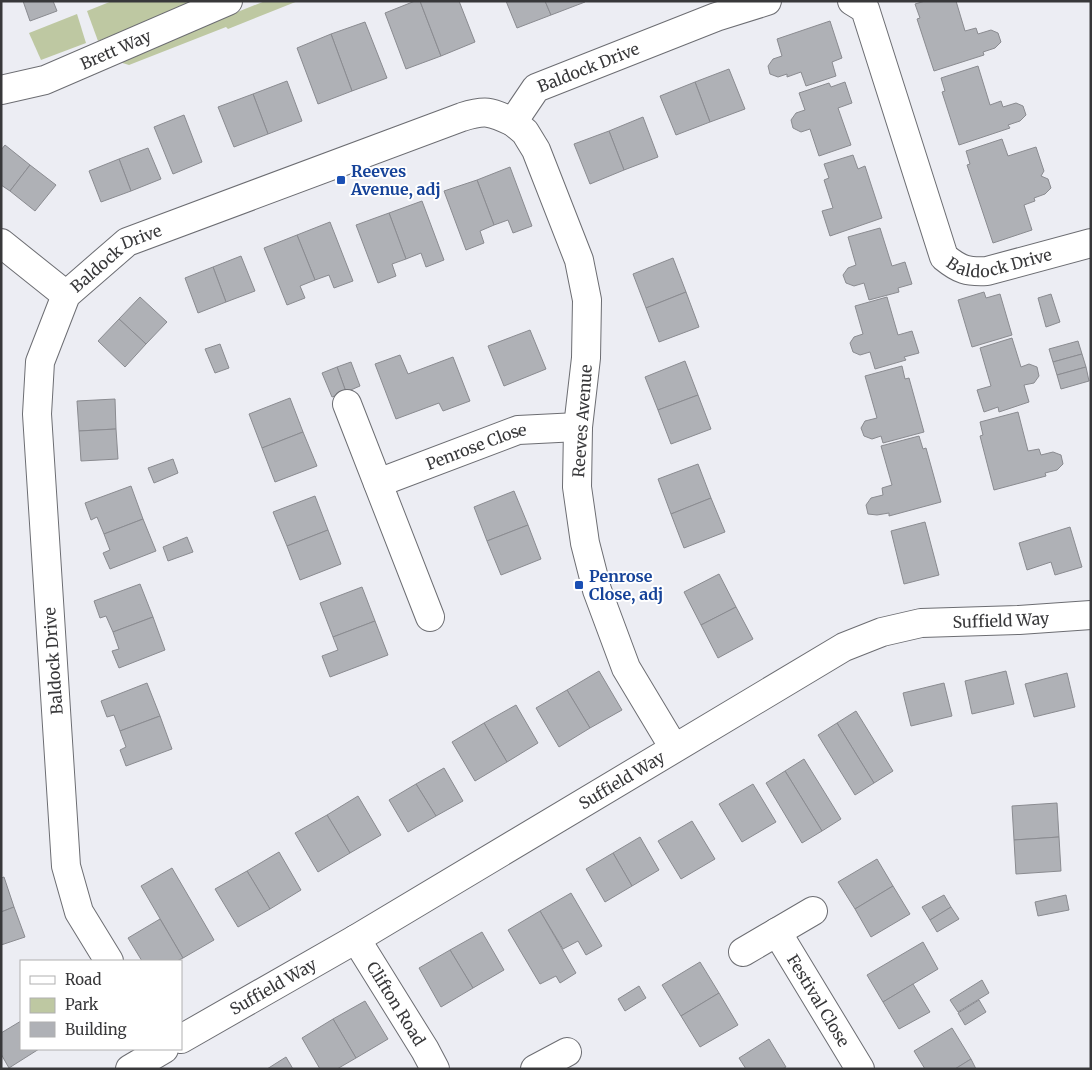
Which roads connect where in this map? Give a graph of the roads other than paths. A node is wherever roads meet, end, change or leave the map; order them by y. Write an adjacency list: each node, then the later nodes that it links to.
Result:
1 (228, 1): 4 (street, Brett Way)
2 (767, 1): 5 (street, Baldock Drive)
3 (852, 1): 7 (street, Baldock Drive)
4 (1, 90)
5 (512, 122): 8 (street, Baldock Drive); 10 (street, Reeves Avenue)
6 (1, 243): 8 (street)
7 (1091, 243)
8 (66, 295): 19 (street, Baldock Drive)
9 (347, 404): 11 (street)
10 (578, 427): 11 (street, Penrose Close); 14 (street, Reeves Avenue)
11 (378, 483): 13 (street)
12 (1091, 615): 14 (street, Suffield Way)
13 (430, 617)
14 (674, 748): 17 (street, Suffield Way)
15 (813, 910): 16 (street)
16 (777, 932): 18 (street); 26 (street, Festival Close)
17 (356, 939): 20 (street, Suffield Way); 24 (street, Clifton Road)
18 (743, 952)
19 (108, 960)
20 (182, 1038)
21 (161, 1050): 23 (street, Suffield Way)
22 (566, 1052): 25 (street)
23 (130, 1069)
24 (435, 1069)
25 (536, 1069)
26 (860, 1069)

